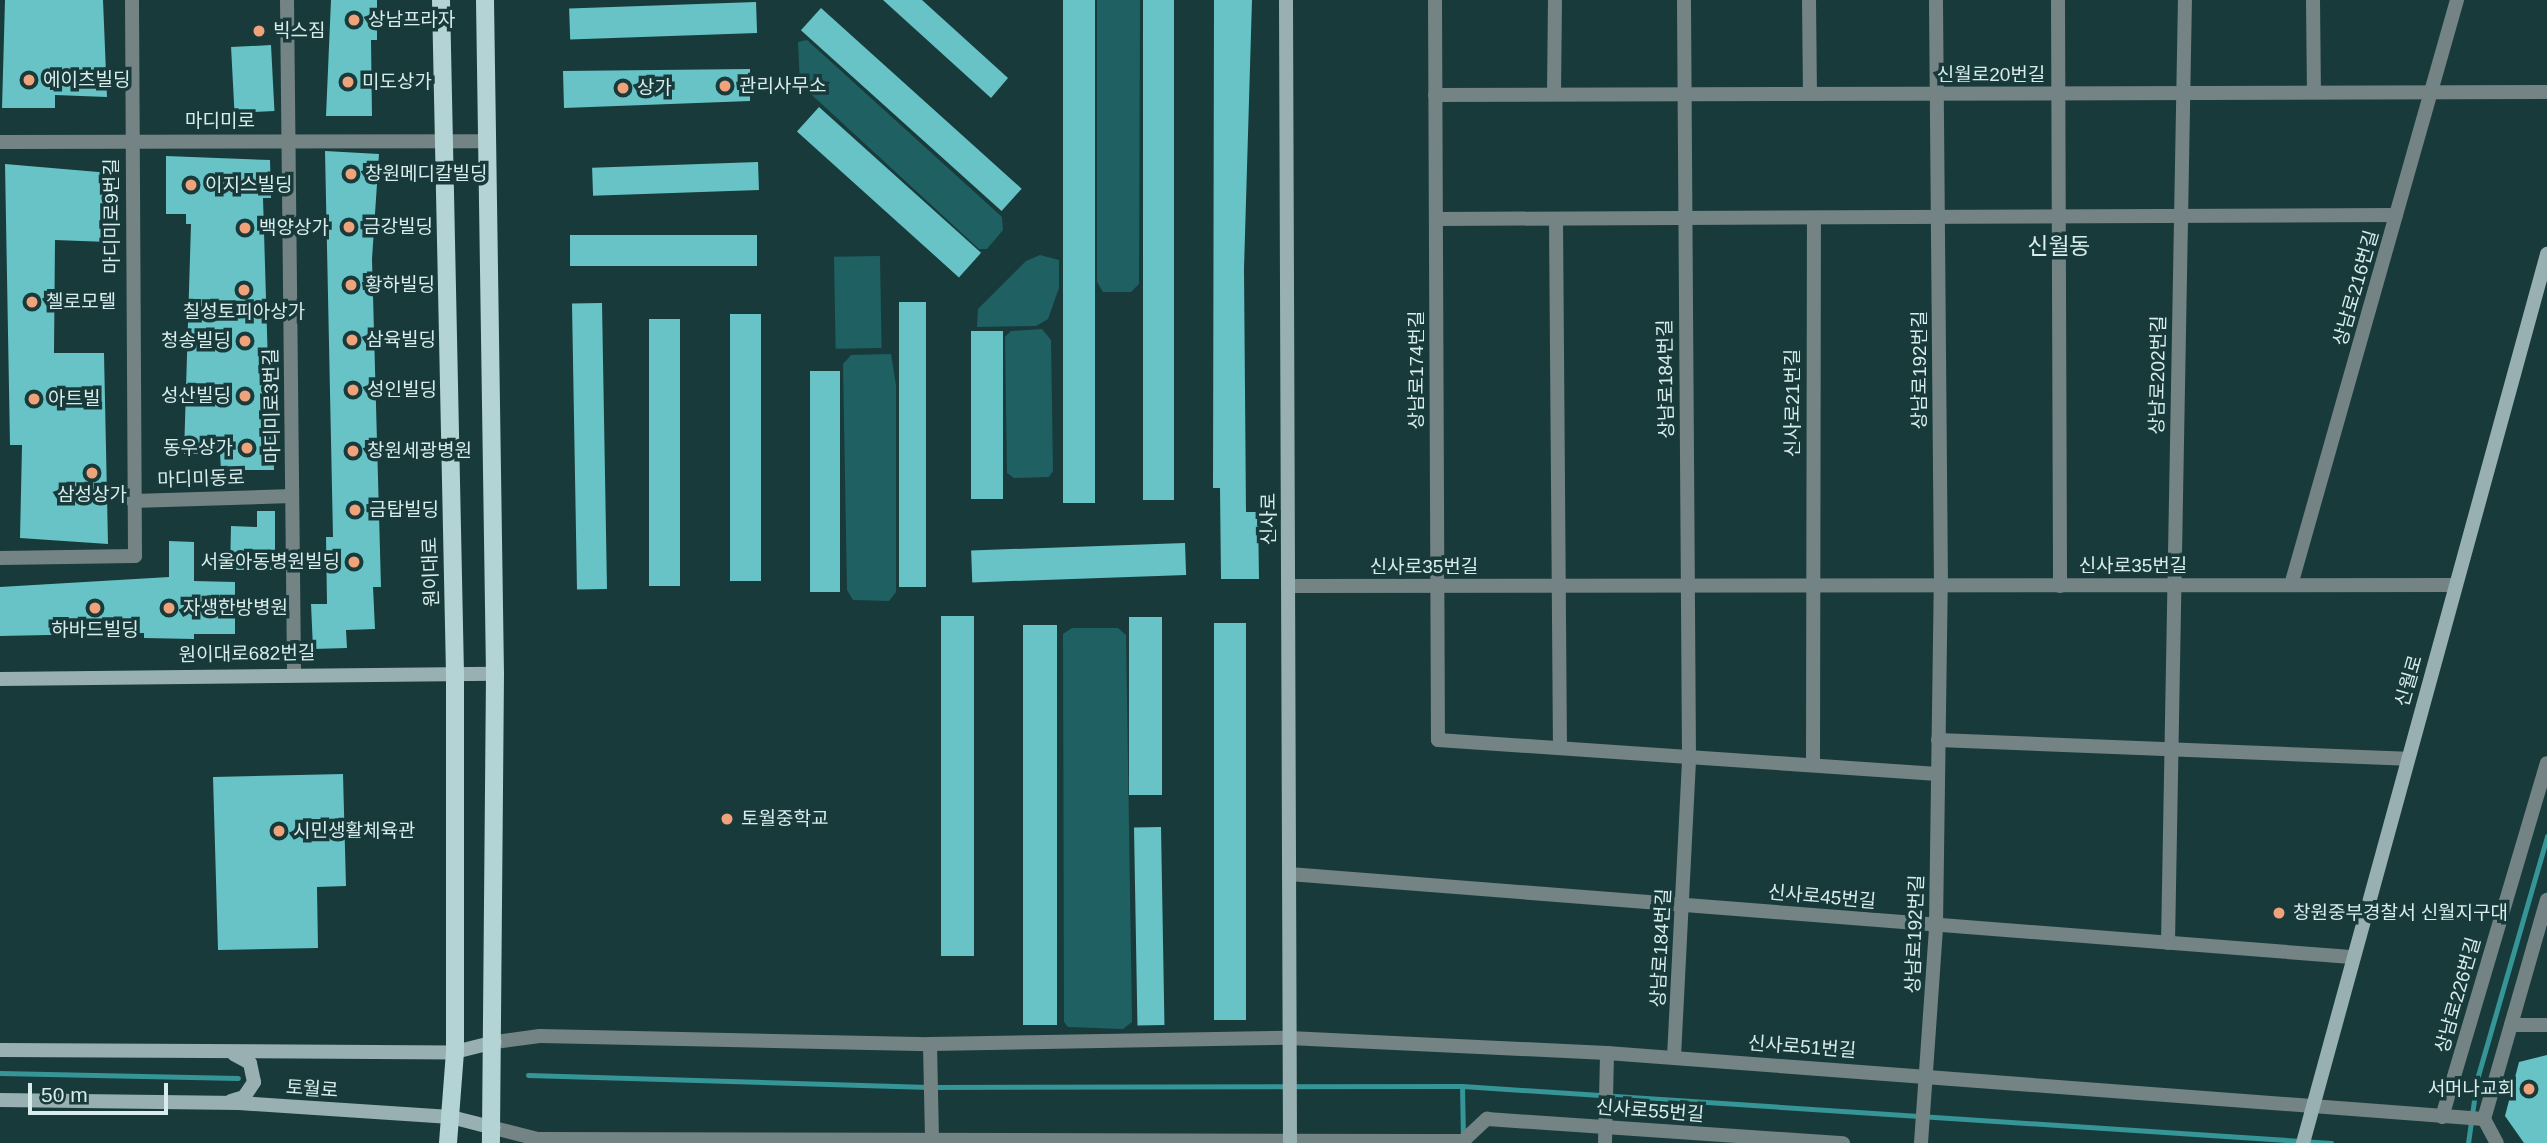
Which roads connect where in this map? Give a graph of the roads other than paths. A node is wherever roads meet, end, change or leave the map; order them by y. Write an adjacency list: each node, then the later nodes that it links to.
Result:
1 (132, 0): 26 (street, 마디미로9번길)
2 (287, 0): 25 (street, 마디미로3번길)
3 (441, 0): 27 (main road, 원이대로)
4 (485, 0): 28 (main road)
5 (1286, 0): 44 (street, 신사로)
6 (1435, 0): 23 (street, 상남로174번길)
7 (1555, 0): 20 (street)
8 (1684, 0): 24 (street, 상남로184번길)
9 (1809, 0): 15 (street)
10 (1936, 0): 21 (street, 상남로192번길)
11 (2058, 0): 22 (street)
12 (2185, 0): 16 (street, 상남로202번길)
13 (2314, 0): 17 (street)
14 (2457, 0): 18 (street, 상남로216번길)
15 (1810, 92): 21 (street, 신월로20번길); 24 (street, 신월로20번길)
16 (2185, 92): 17 (street, 신월로20번길); 22 (street, 신월로20번길); 31 (street, 상남로202번길)
17 (2314, 92): 18 (street, 신월로20번길)
18 (2431, 92): 19 (street, 신월로20번길); 30 (street, 상남로216번길)
19 (2547, 92)
20 (1554, 94): 23 (street, 신월로20번길); 24 (street, 신월로20번길)
21 (1935, 94): 22 (street, 신월로20번길); 34 (street, 상남로192번길)
22 (2057, 94): 32 (street)
23 (1435, 95): 35 (street, 상남로174번길)
24 (1684, 95): 37 (street, 상남로184번길)
25 (289, 140): 26 (street, 마디미로); 27 (street, 마디미로); 39 (street, 마디미로3번길)
26 (131, 141): 29 (street, 마디미로); 40 (street, 마디미로9번길)
27 (440, 141): 28 (street, 마디미로); 53 (main road, 원이대로)
28 (488, 141): 54 (main road)
29 (0, 142)
30 (2396, 215): 31 (street); 49 (street, 상남로216번길)
31 (2180, 216): 32 (street); 42 (street, 상남로202번길)
32 (2061, 217): 34 (street); 48 (street)
33 (1814, 218): 34 (street); 37 (street); 51 (street, 신사로21번길)
34 (1938, 218): 50 (street, 상남로192번길)
35 (1436, 219): 36 (street); 45 (street, 상남로174번길)
36 (1556, 219): 37 (street); 46 (street)
37 (1683, 220): 47 (street, 상남로184번길)
38 (2547, 254): 43 (street, 신월로)
39 (292, 496): 40 (street, 마디미동로); 52 (street, 마디미로3번길)
40 (133, 501): 41 (street, 마디미동로)
41 (0, 558)
42 (2174, 585): 48 (street, 신사로35번길); 49 (street, 신사로35번길); 58 (street, 상남로202번길)
43 (2455, 585): 49 (street, 신사로35번길); 60 (street, 신월로)
44 (1288, 586): 45 (street, 신사로35번길); 64 (street, 신사로)
45 (1437, 586): 46 (street, 신사로35번길); 57 (street, 상남로174번길)
46 (1559, 586): 47 (street, 신사로35번길); 57 (street)
47 (1688, 586): 51 (street, 신사로35번길); 59 (street, 상남로184번길)
48 (2060, 586): 50 (street, 신사로35번길)
49 (2291, 586)
50 (1941, 587): 51 (street, 신사로35번길); 56 (street, 상남로192번길)
51 (1811, 588): 62 (street)
52 (294, 672): 53 (street, 원이대로682번길); 55 (street, 원이대로682번길)
53 (455, 673): 54 (street, 원이대로682번길); 76 (main road, 원이대로)
54 (495, 674): 73 (main road)
55 (0, 679)
56 (1938, 740): 58 (street); 63 (street, 상남로192번길)
57 (1560, 748): 59 (street)
58 (2171, 751): 60 (street); 68 (street, 상남로202번길)
59 (1689, 757): 62 (street); 66 (street, 상남로184번길)
60 (2407, 759): 69 (street, 신월로)
61 (2547, 762): 85 (street, 상남로226번길)
62 (1812, 764): 63 (street)
63 (1938, 774): 67 (street, 상남로192번길)
64 (1289, 874): 66 (street, 신사로45번길); 72 (street, 신사로)
65 (2547, 900): 70 (street)
66 (1683, 905): 67 (street, 신사로45번길); 78 (street, 상남로184번길)
67 (1936, 926): 68 (street, 신사로45번길); 80 (street, 상남로192번길)
68 (2168, 943): 69 (street, 신사로45번길)
69 (2351, 957): 83 (street, 신월로)
70 (2511, 1025): 71 (street); 86 (street)
71 (2547, 1026)
72 (1289, 1038): 74 (street, 신사로51번길); 79 (street, 신사로51번길); 91 (street, 신사로)
73 (495, 1042): 74 (street, 신사로51번길); 76 (street, 토월로); 88 (main road)
74 (930, 1044): 92 (street)
75 (0, 1049): 77 (street, 토월로)
76 (455, 1052): 77 (street, 토월로); 84 (main road, 원이대로)
77 (232, 1053): 82 (street)
78 (1674, 1057): 79 (street, 신사로51번길); 80 (street, 신사로51번길)
79 (1608, 1059): 87 (street)
80 (1927, 1081): 83 (street, 신사로51번길); 94 (street, 상남로192번길)
81 (0, 1100): 82 (street, 토월로)
82 (226, 1103): 84 (street, 토월로)
83 (2309, 1112): 85 (street, 신사로51번길); 98 (street, 신월로)
84 (451, 1117): 88 (street, 토월로); 95 (main road, 원이대로)
85 (2442, 1117): 86 (street, 신사로51번길)
86 (2483, 1120): 99 (street)
87 (1604, 1122): 89 (street, 신사로55번길); 90 (street, 신사로55번길); 96 (street)
88 (492, 1135): 92 (street)
89 (1472, 1138): 93 (street, 신사로55번길)
90 (1724, 1139): 97 (street, 신사로55번길)
91 (1290, 1140): 92 (street); 93 (street)
92 (932, 1141)
93 (1435, 1142)
94 (1922, 1142)
95 (448, 1143)
96 (1605, 1143)
97 (1843, 1143)
98 (2303, 1143)
99 (2497, 1143)

